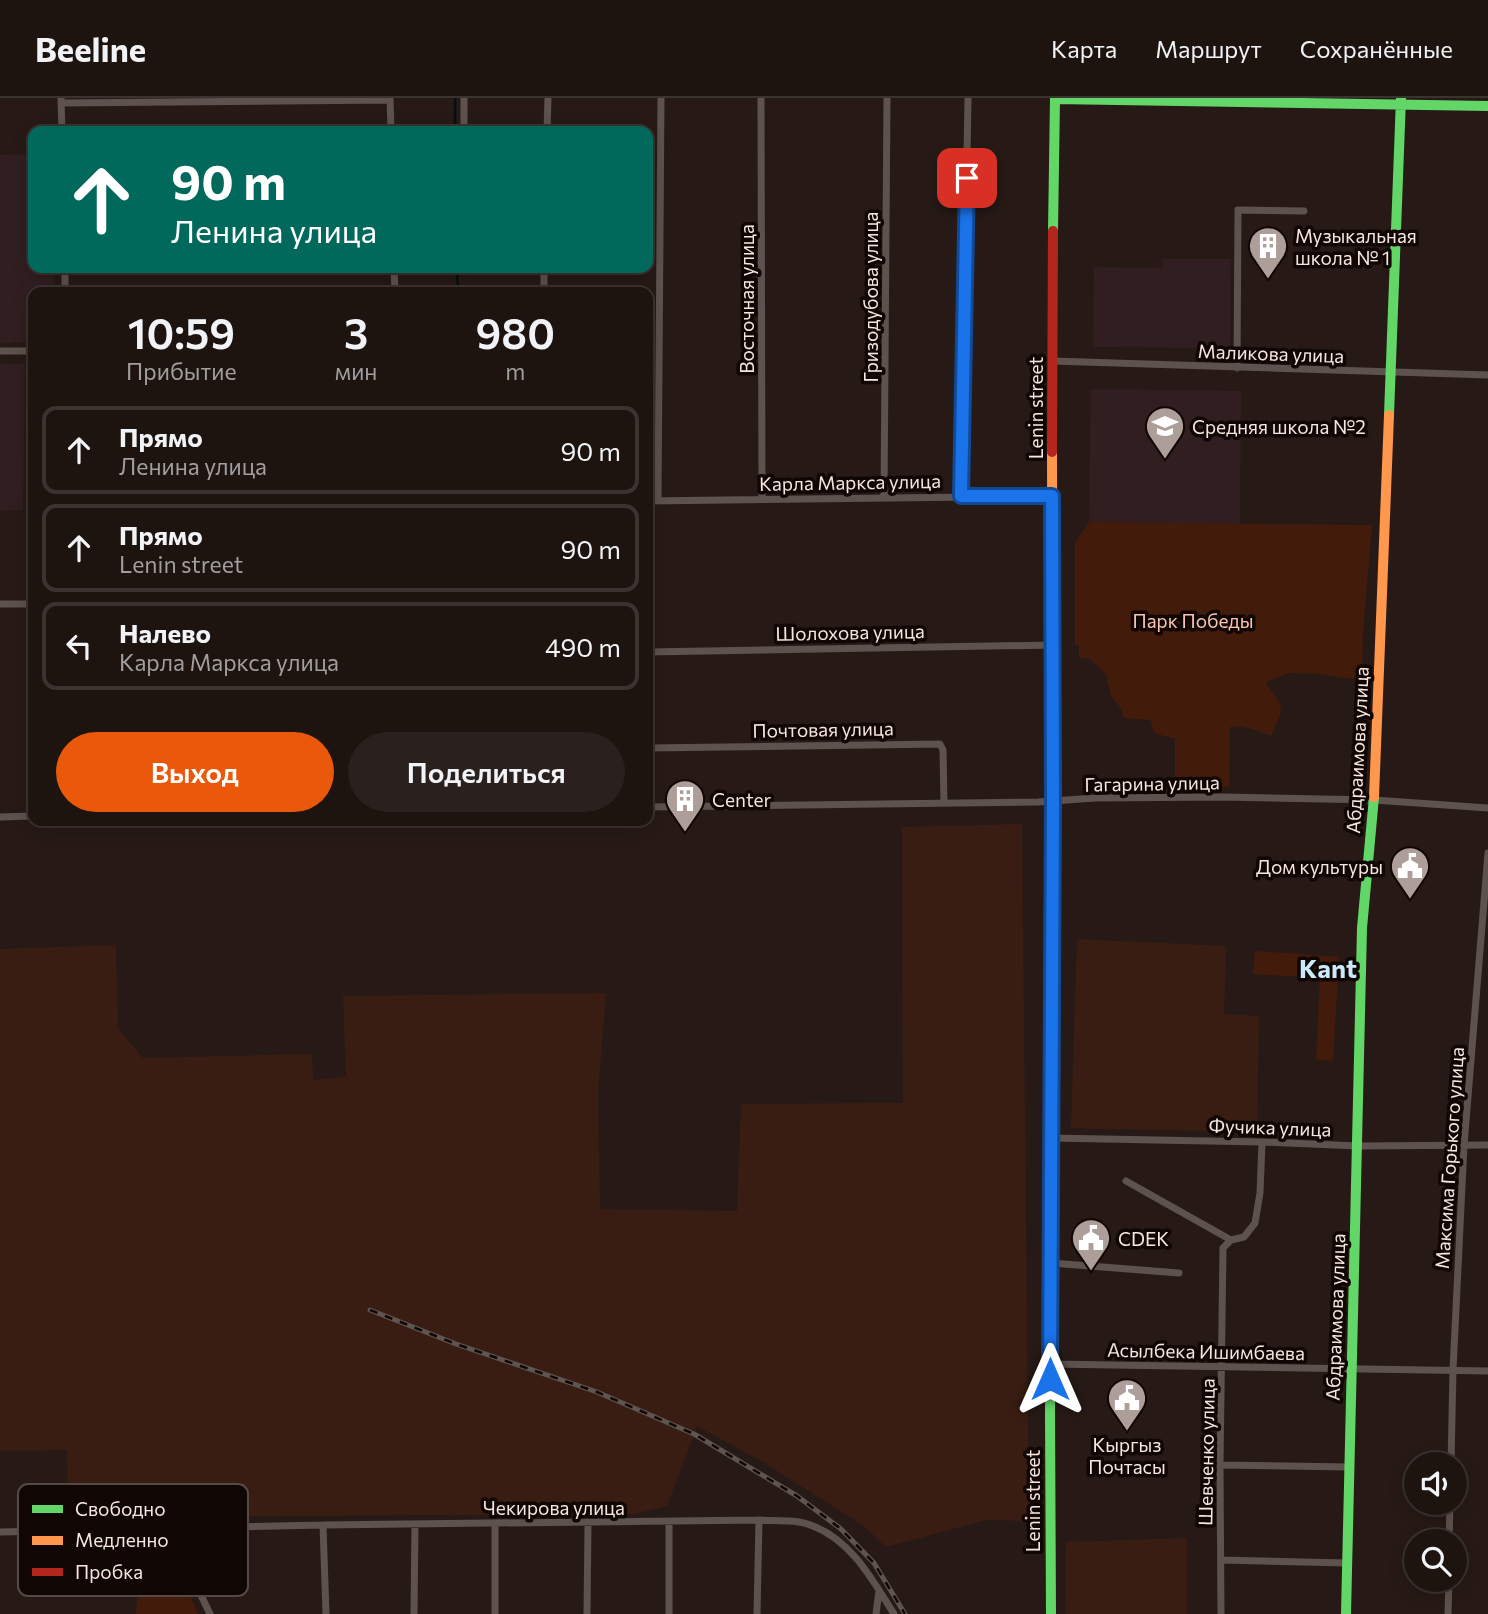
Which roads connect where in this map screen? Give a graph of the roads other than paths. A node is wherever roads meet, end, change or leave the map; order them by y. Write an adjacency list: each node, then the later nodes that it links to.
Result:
1 (464, 98): 16 (street)
2 (548, 98): 17 (street)
3 (661, 98): 30 (street)
4 (761, 98): 28 (street, Восточная улица)
5 (887, 98): 27 (street, Гризодубова улица)
6 (968, 98): 25 (street)
7 (390, 99): 11 (street); 15 (street)
8 (1055, 99): 9 (street); 21 (street, Lenin street)
9 (1129, 99): 10 (street)
10 (1261, 100): 12 (street)
11 (61, 101): 14 (street)
12 (1401, 101): 13 (street); 23 (street, Абдраимова улица)
13 (1488, 106)
14 (62, 126)
15 (391, 126)
16 (464, 126)
17 (547, 126)
18 (1304, 211): 22 (street)
19 (0, 351): 20 (street)
20 (28, 351)
21 (1052, 361): 22 (street, Маликова улица); 26 (street, Lenin street)
22 (1237, 368): 23 (street, Маликова улица)
23 (1389, 373): 24 (street, Маликова улица); 36 (street, Абдраимова улица)
24 (1488, 375)
25 (961, 496): 26 (street, Карла Маркса улица); 27 (street, Карла Маркса улица)
26 (1052, 496): 33 (street, Lenin street)
27 (884, 497): 28 (street, Карла Маркса улица)
28 (762, 499): 30 (street, Карла Маркса улица)
29 (653, 500): 30 (street, Карла Маркса улица)
30 (658, 500)
31 (0, 604): 32 (street)
32 (28, 604)
33 (1053, 645): 34 (street, Шолохова улица); 37 (street, Lenin street)
34 (653, 652)
35 (653, 748): 38 (street, Почтовая улица)
36 (1374, 800): 37 (street, Гагарина улица); 40 (street, Гагарина улица); 48 (street, Абдраимова улица)
37 (1053, 801): 38 (street, Гагарина улица); 44 (street, Lenin street)
38 (944, 803): 39 (street, Гагарина улица)
39 (653, 807)
40 (1488, 808)
41 (28, 816): 42 (street)
42 (0, 817)
43 (1488, 853): 46 (street, Максима Горького улица)
44 (1051, 1138): 45 (street, Фучика улица); 51 (street, Lenin street)
45 (1262, 1142): 48 (street, Фучика улица); 50 (street)
46 (1464, 1145): 47 (street, Фучика улица); 48 (street, Фучика улица); 56 (street, Максима Горького улица)
47 (1488, 1145)
48 (1358, 1146): 55 (street, Абдраимова улица)
49 (1126, 1181): 50 (street)
50 (1231, 1240): 54 (street, Шевченко улица)
51 (1051, 1262): 52 (street); 53 (street, Lenin street)
52 (1179, 1273)
53 (1050, 1364): 54 (street, Асылбека Ишимбаева); 84 (street, Lenin street)
54 (1223, 1367): 55 (street, Асылбека Ишимбаева); 59 (street, Шевченко улица)
55 (1352, 1368): 56 (street, Асылбека Ишимбаева); 60 (street, Абдраимова улица)
56 (1453, 1370): 57 (street, Асылбека Ишимбаева); 58 (street, Максима Горького улица)
57 (1488, 1371)
58 (1451, 1452)
59 (1220, 1465): 60 (street); 70 (street, Шевченко улица)
60 (1349, 1467): 71 (street, Абдраимова улица)
61 (759, 1520): 62 (street, Чекирова улица); 72 (street, Чекирова улица); 81 (street)
62 (668, 1522): 64 (street, Чекирова улица); 80 (street)
63 (495, 1523): 64 (street, Чекирова улица); 65 (street, Чекирова улица); 78 (street)
64 (588, 1523): 79 (street)
65 (415, 1524): 66 (street, Чекирова улица); 77 (street)
66 (323, 1525): 67 (street, Чекирова улица); 76 (street)
67 (248, 1526)
68 (0, 1532): 69 (street, Чекирова улица)
69 (18, 1532)
70 (1220, 1560): 71 (street); 85 (street, Шевченко улица)
71 (1347, 1563): 86 (street, Абдраимова улица)
72 (879, 1591): 82 (street); 83 (street, Чекирова улица)
73 (1449, 1592): 87 (street)
74 (201, 1596): 75 (street)
75 (210, 1614)
76 (326, 1614)
77 (414, 1614)
78 (495, 1614)
79 (587, 1614)
80 (669, 1614)
81 (757, 1614)
82 (876, 1614)
83 (894, 1614)
84 (1051, 1614)
85 (1221, 1614)
86 (1346, 1614)
87 (1448, 1614)

